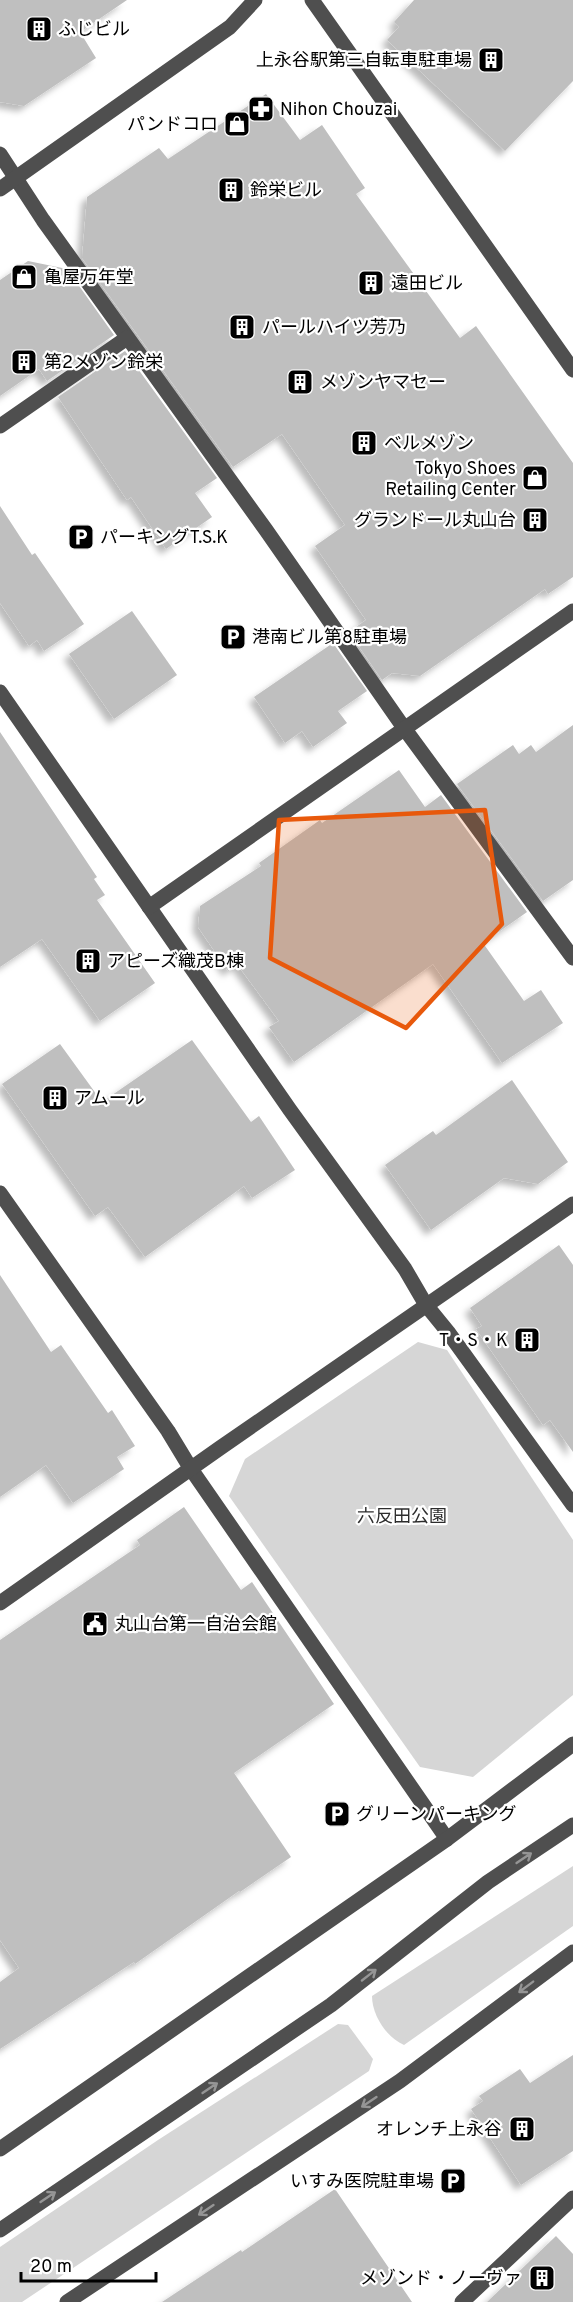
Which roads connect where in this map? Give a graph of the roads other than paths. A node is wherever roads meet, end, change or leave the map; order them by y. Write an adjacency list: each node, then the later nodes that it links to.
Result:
1 (255, 0): 4 (street)
2 (312, 0): 7 (street)
3 (0, 154): 4 (street)
4 (16, 179): 5 (street); 6 (street)
5 (0, 189)
6 (127, 338): 8 (street); 11 (street)
7 (573, 370)
8 (0, 426)
9 (573, 611): 11 (street)
10 (0, 692): 12 (street)
11 (404, 728): 12 (street); 13 (street)
12 (149, 907): 16 (street)
13 (573, 958)
14 (1, 1196): 17 (street)
15 (573, 1204): 16 (street)
16 (426, 1305): 17 (street); 18 (street)
17 (191, 1469): 19 (street); 22 (street)
18 (573, 1505)
19 (0, 1603)
20 (573, 1744): 22 (street)
21 (573, 1825): 26 (street, one-way to 21)
22 (447, 1839): 24 (street)
23 (573, 1952): 27 (street, one-way to 27)
24 (0, 2149)
25 (573, 2198): 28 (street)
26 (0, 2230)
27 (67, 2302)
28 (462, 2302)

